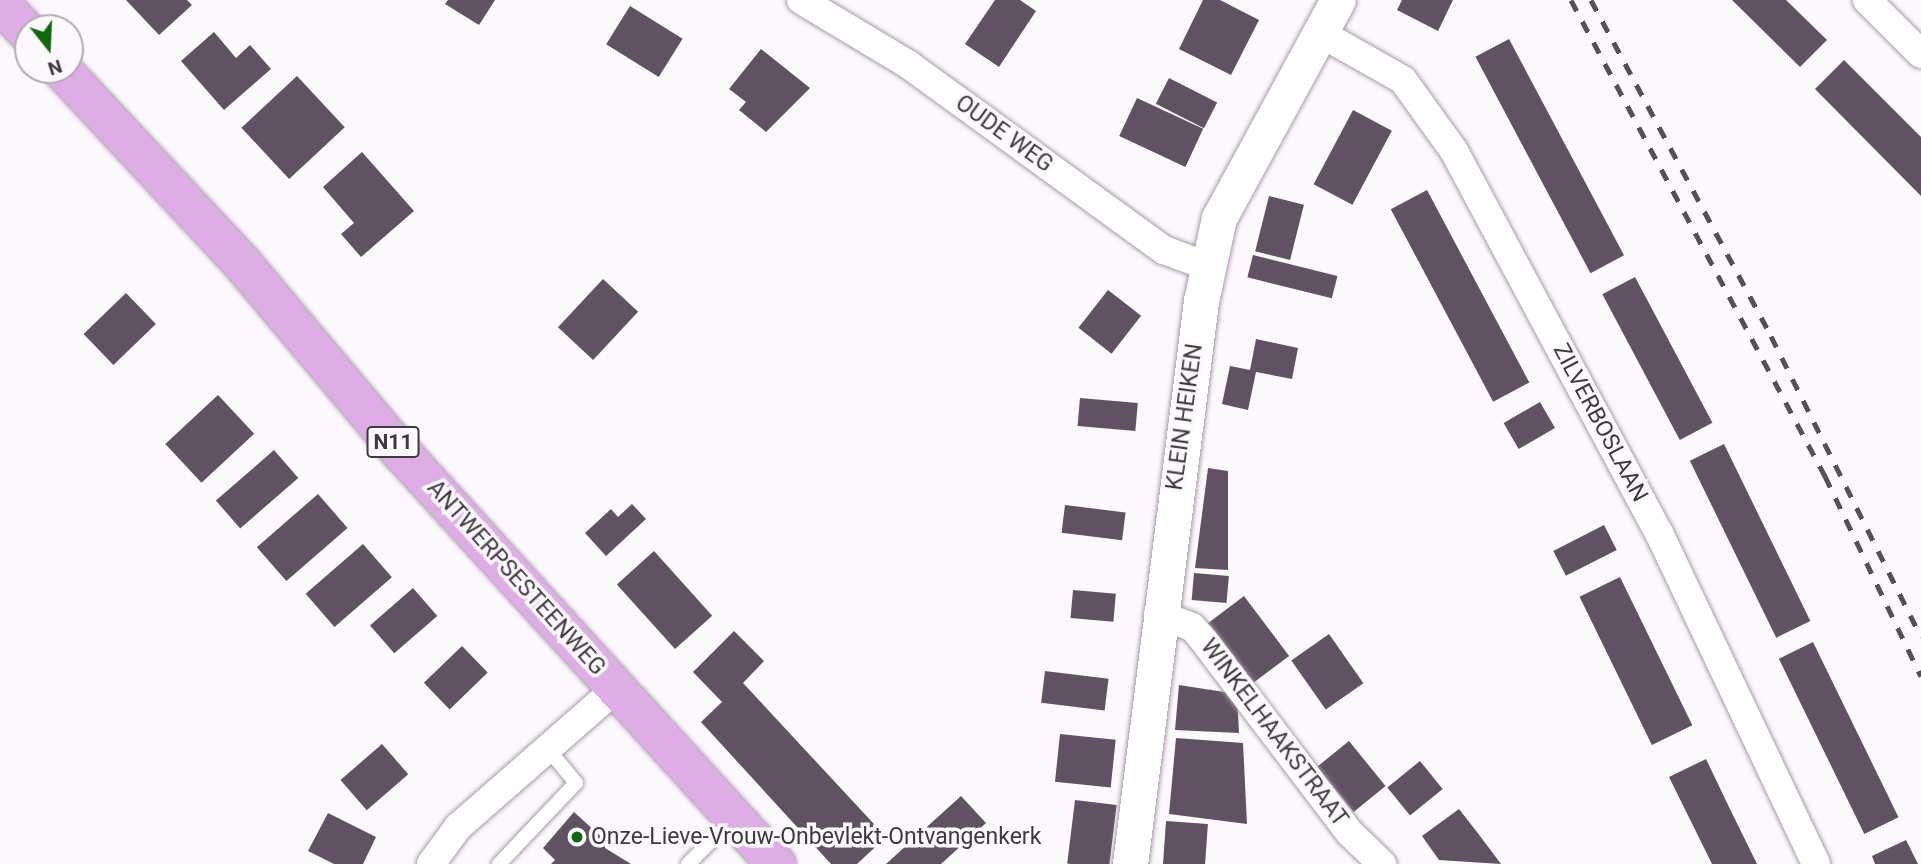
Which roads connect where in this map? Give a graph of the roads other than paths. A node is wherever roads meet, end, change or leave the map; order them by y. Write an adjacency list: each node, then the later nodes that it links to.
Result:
1 (801, 0): 9 (street, OUDE WEG)
2 (1338, 0): 6 (street, KLEIN HEIKEN)
3 (1867, 0): 7 (street)
4 (0, 3): 5 (main road)
5 (14, 18)
6 (1322, 34): 9 (street, KLEIN HEIKEN); 20 (street, ZILVERBOSLAAN)
7 (1921, 54)
8 (75, 84): 11 (main road, ANTWERPSESTEENWEG / N11)
9 (1207, 266): 10 (street, KLEIN HEIKEN)
10 (1158, 614): 18 (street, KLEIN HEIKEN); 19 (street, WINKELHAAKSTRAAT)
11 (617, 688): 12 (street); 13 (main road, ANTWERPSESTEENWEG / N11)
12 (547, 748): 14 (street); 15 (lane)
13 (734, 818): 16 (lane); 17 (main road, ANTWERPSESTEENWEG / N11)
14 (431, 864)
15 (499, 864)
16 (688, 864)
17 (776, 864)
18 (1130, 864)
19 (1382, 864)
20 (1816, 864)

